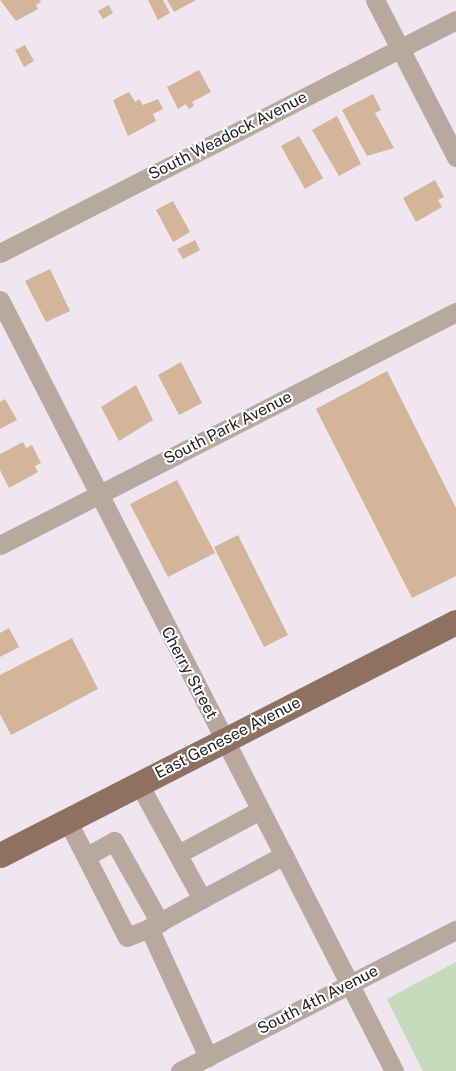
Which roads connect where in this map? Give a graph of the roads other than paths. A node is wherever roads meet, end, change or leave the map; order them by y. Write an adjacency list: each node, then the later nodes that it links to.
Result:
1 (375, 0): 3 (street)
2 (456, 20): 3 (street, South Weadock Avenue)
3 (400, 48): 4 (street); 5 (street, South Weadock Avenue)
4 (456, 157)
5 (0, 253)
6 (0, 300): 8 (street, Cherry Street)
7 (456, 312): 8 (street, South Park Avenue)
8 (98, 495): 9 (street, South Park Avenue); 11 (street, Cherry Street)
9 (0, 545)
10 (456, 622): 11 (main road, East Genesee Avenue)
11 (225, 740): 12 (main road, East Genesee Avenue); 13 (street, Cherry Street)
12 (139, 784): 14 (main road, East Genesee Avenue); 15 (street)
13 (260, 810): 15 (street); 17 (street, Cherry Street)
14 (67, 820): 16 (main road, East Genesee Avenue); 18 (street)
15 (178, 854): 19 (street)
16 (0, 855)
17 (284, 855): 19 (street); 22 (street, Cherry Street)
18 (87, 856): 20 (street); 20 (street)
19 (202, 899): 20 (street)
20 (154, 925): 23 (street)
21 (456, 930): 22 (street, South 4th Avenue)
22 (350, 984): 23 (street, South 4th Avenue); 25 (street, Cherry Street)
23 (208, 1057): 24 (street, South 4th Avenue)
24 (180, 1071)
25 (394, 1071)

